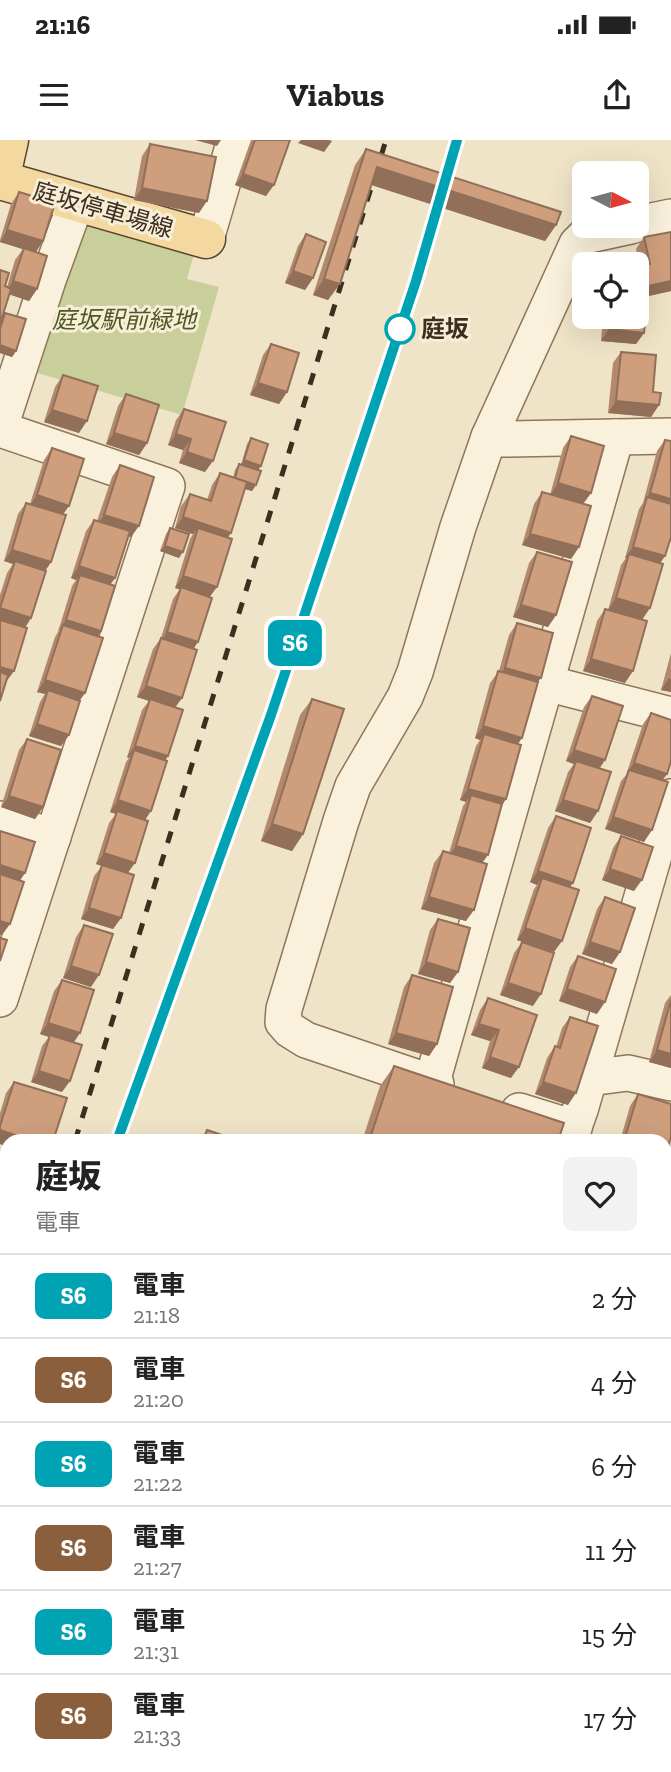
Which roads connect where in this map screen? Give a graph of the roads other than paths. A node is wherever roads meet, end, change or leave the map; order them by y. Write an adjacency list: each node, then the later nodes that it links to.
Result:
1 (9, 140): 3 (main road, 庭坂停車場線)
2 (235, 140): 8 (street)
3 (0, 180): 4 (main road, 庭坂停車場線)
4 (76, 202): 8 (main road, 庭坂停車場線); 9 (street)
5 (671, 217): 6 (street)
6 (649, 222)
7 (583, 238): 11 (street)
8 (205, 239)
9 (0, 428): 17 (street)
10 (671, 436): 12 (street)
11 (489, 437): 12 (street); 20 (street)
12 (616, 437): 13 (street)
13 (546, 684): 14 (street); 20 (street)
14 (671, 715)
15 (671, 797): 19 (street)
16 (0, 819): 17 (street)
17 (53, 837): 18 (street)
18 (0, 999)
19 (589, 1078): 21 (street); 23 (street)
20 (432, 1082): 22 (street)
21 (671, 1083)
22 (569, 1134)
23 (571, 1134)

